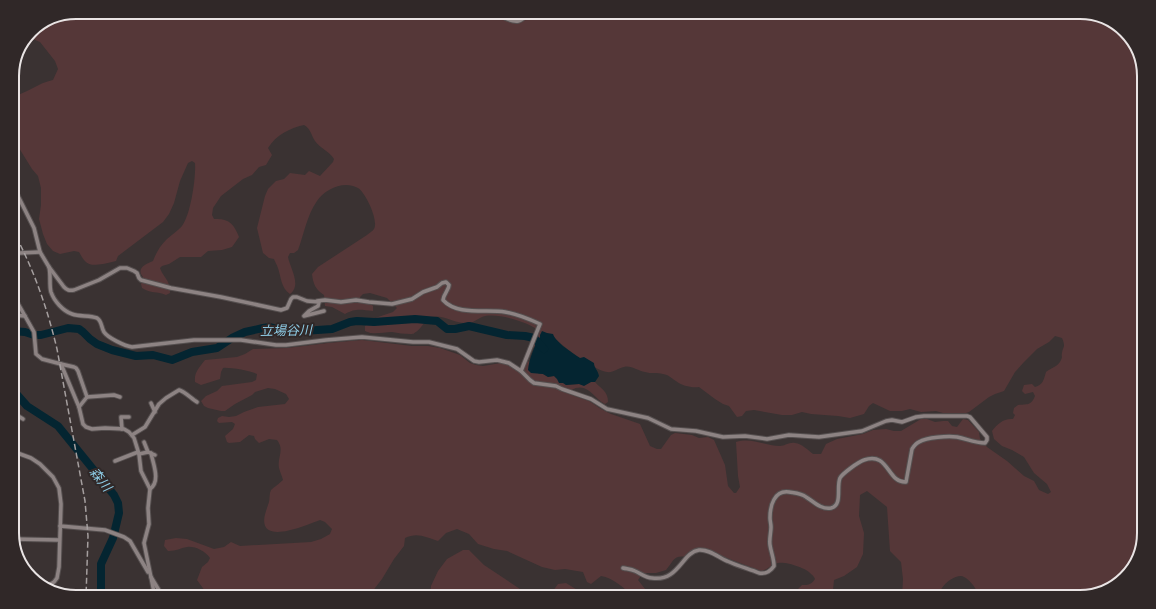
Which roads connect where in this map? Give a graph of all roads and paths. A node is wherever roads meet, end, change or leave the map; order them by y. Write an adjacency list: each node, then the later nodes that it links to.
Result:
1 (508, 19): 2 (street)
2 (523, 19)
3 (19, 198): 5 (street)
4 (19, 252): 5 (street)
5 (40, 252): 6 (street)
6 (48, 267): 7 (street); 13 (street)
7 (317, 301): 9 (street); 13 (street)
8 (19, 305): 11 (street)
9 (324, 311)
10 (19, 316): 11 (street)
11 (25, 316): 12 (street)
12 (61, 364): 14 (street); 18 (street)
13 (522, 371): 35 (street)
14 (87, 397): 15 (street); 18 (street)
15 (120, 397)
16 (197, 402): 19 (street)
17 (151, 403): 19 (street)
18 (79, 407): 23 (street)
19 (155, 412): 24 (street)
20 (19, 416): 22 (street)
21 (128, 417): 23 (street)
22 (23, 419)
23 (122, 429): 24 (street)
24 (132, 435): 27 (street)
25 (144, 442): 26 (street)
26 (150, 452): 27 (street); 29 (street); 31 (street)
27 (139, 453): 30 (street); 31 (street)
28 (19, 454): 32 (street)
29 (155, 455)
30 (115, 461)
31 (150, 489): 36 (street)
32 (60, 526): 34 (street); 36 (street)
33 (19, 539): 34 (street)
34 (59, 540): 37 (street)
35 (623, 568)
36 (150, 574): 38 (street); 39 (street)
37 (51, 584)
38 (153, 590)
39 (159, 590)

